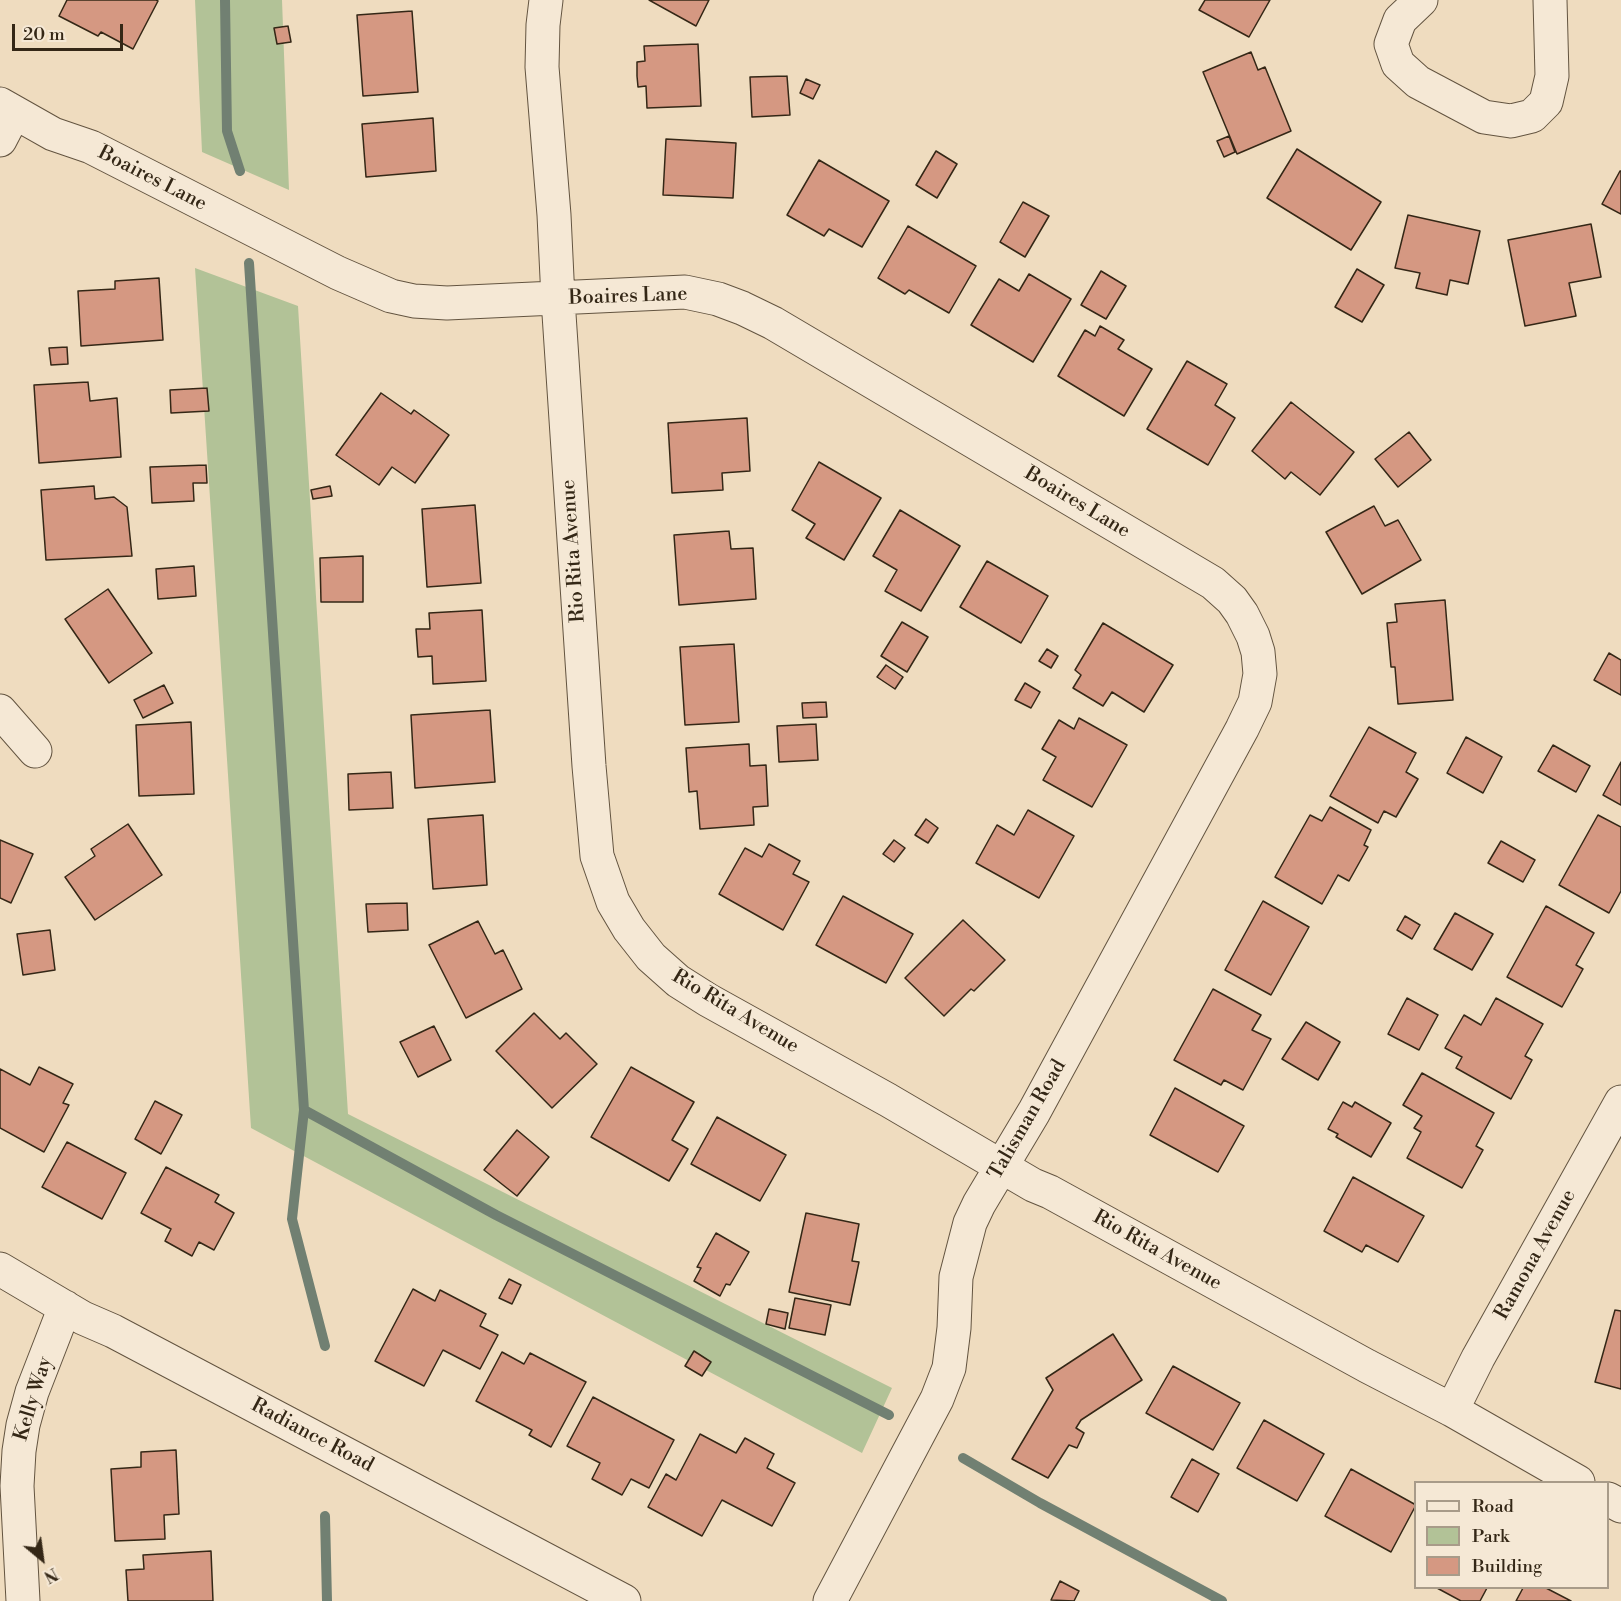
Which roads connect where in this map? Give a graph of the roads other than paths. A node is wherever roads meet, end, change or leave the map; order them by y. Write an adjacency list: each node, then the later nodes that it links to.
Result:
1 (546, 0): 5 (street, Rio Rita Avenue)
2 (1421, 0): 3 (street)
3 (1550, 0)
4 (5, 119): 5 (street, Boaires Lane)
5 (558, 299): 6 (street, Boaires Lane); 10 (street, Rio Rita Avenue)
6 (1258, 652): 10 (street, Talisman Road)
7 (0, 711): 8 (street)
8 (35, 751)
9 (1621, 1102): 13 (street, Ramona Avenue)
10 (1002, 1167): 13 (street, Rio Rita Avenue); 17 (street, Talisman Road)
11 (0, 1269): 12 (street, Radiance Road)
12 (65, 1307): 15 (street, Kelly Way); 16 (street, Radiance Road)
13 (1452, 1410): 14 (street, Rio Rita Avenue)
14 (1576, 1481)
15 (23, 1601)
16 (624, 1601)
17 (830, 1601)

